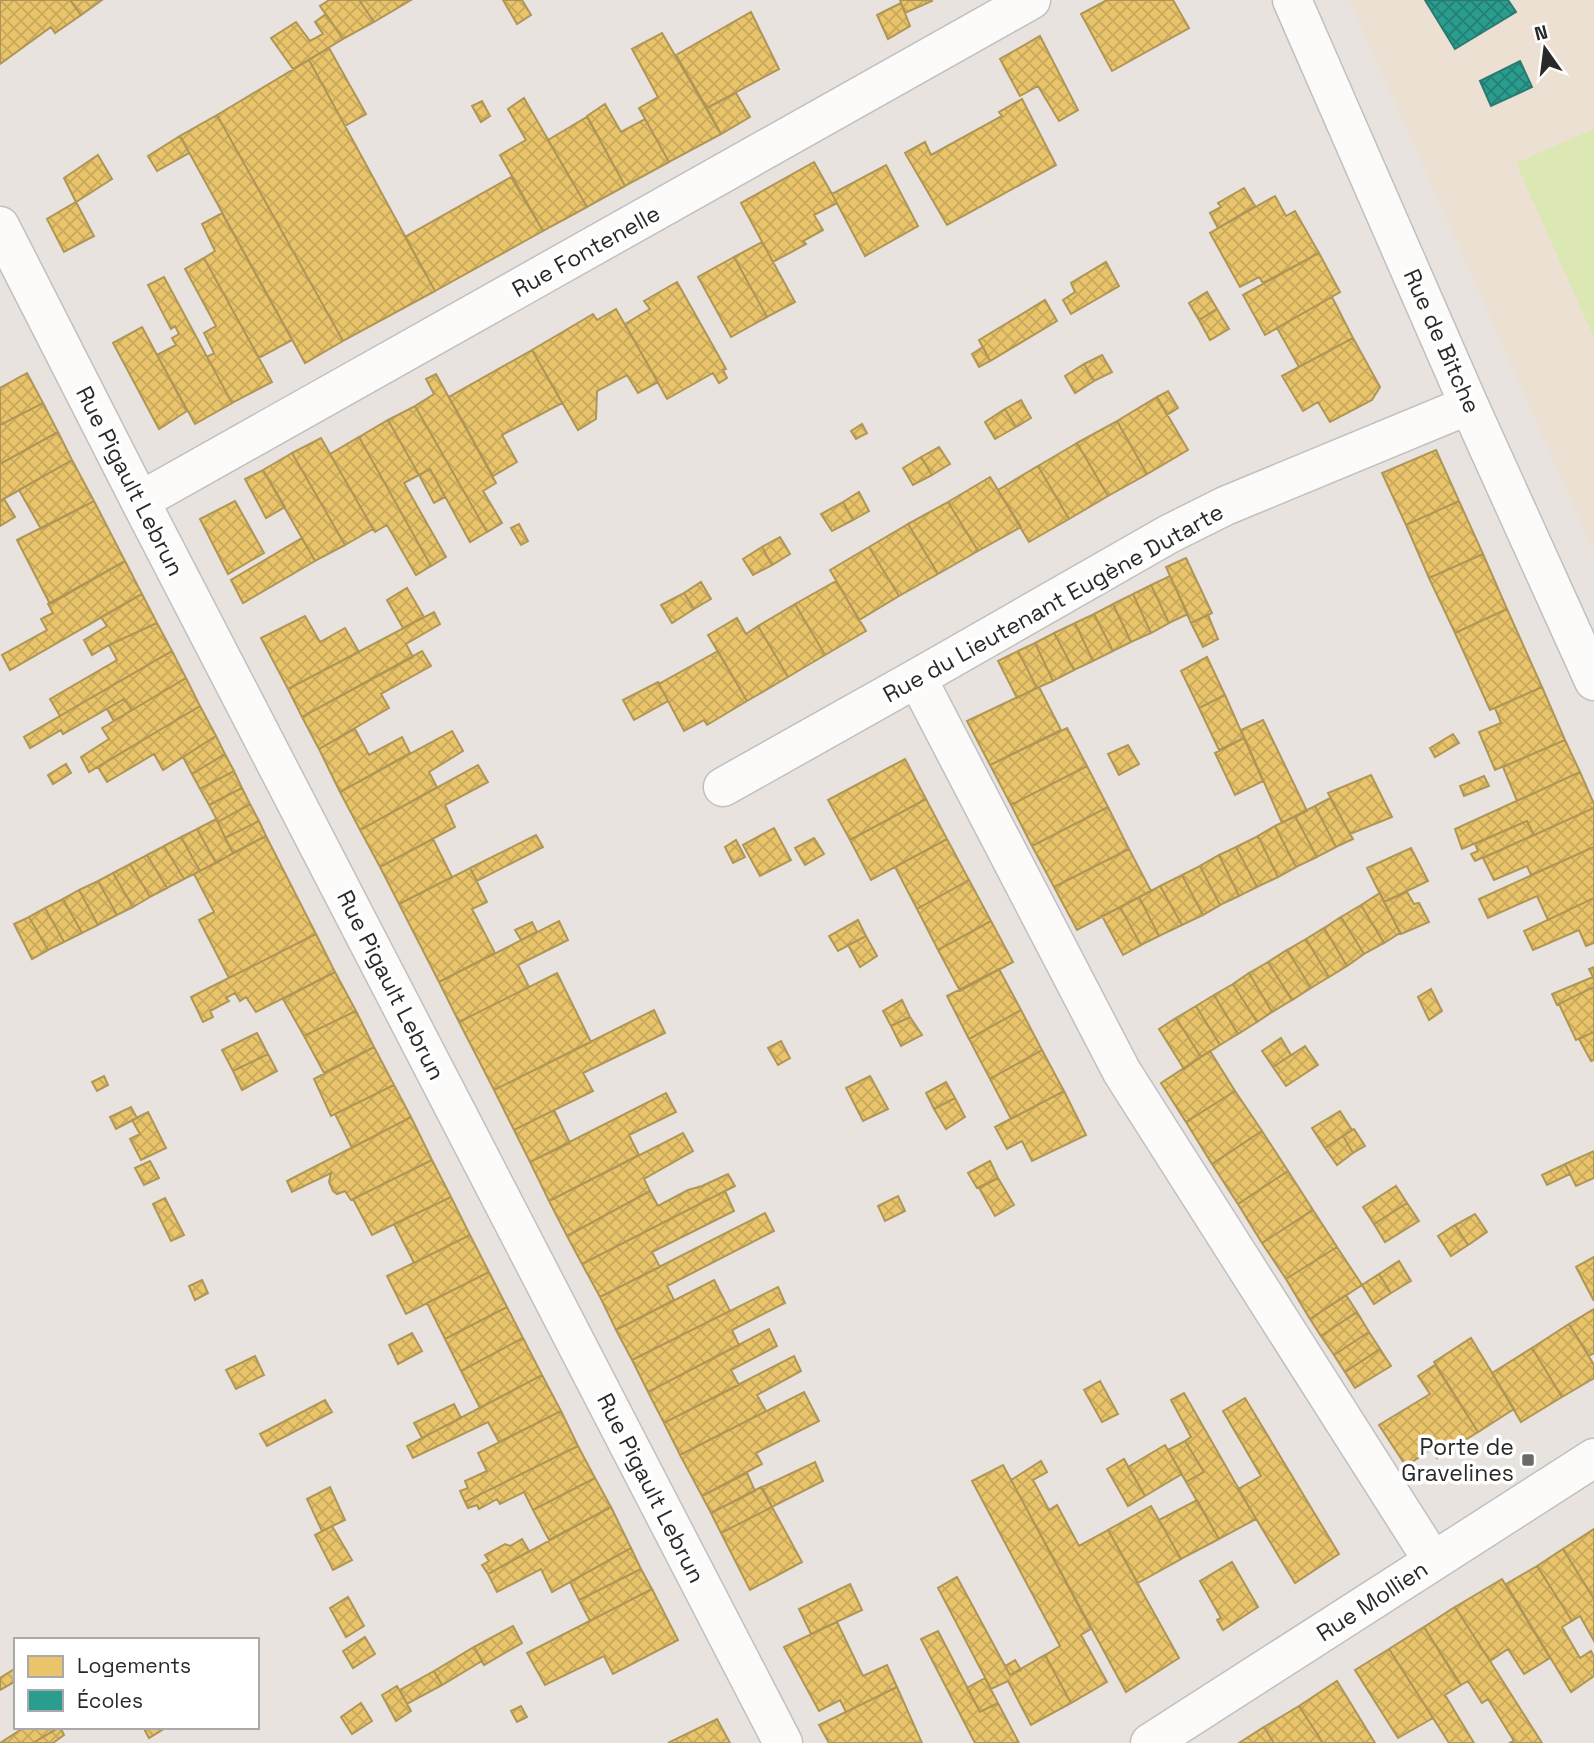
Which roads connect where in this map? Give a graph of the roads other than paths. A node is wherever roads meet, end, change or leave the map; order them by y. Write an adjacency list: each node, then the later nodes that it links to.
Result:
1 (1031, 0): 5 (street, Rue Fontenelle)
2 (1292, 0): 4 (street, Rue de Bitche)
3 (0, 226): 5 (street, Rue Pigault Lebrun)
4 (1469, 405): 6 (street, Rue du Lieutenant Eugène Dutarte); 7 (street, Rue de Bitche)
5 (140, 501): 11 (street, Rue Pigault Lebrun)
6 (917, 678): 8 (street, Rue du Lieutenant Eugène Dutarte); 10 (street)
7 (1594, 681)
8 (723, 787)
9 (1594, 1458): 10 (street, Rue Mollien)
10 (1433, 1561): 12 (street, Rue Mollien)
11 (783, 1743)
12 (1150, 1743)

